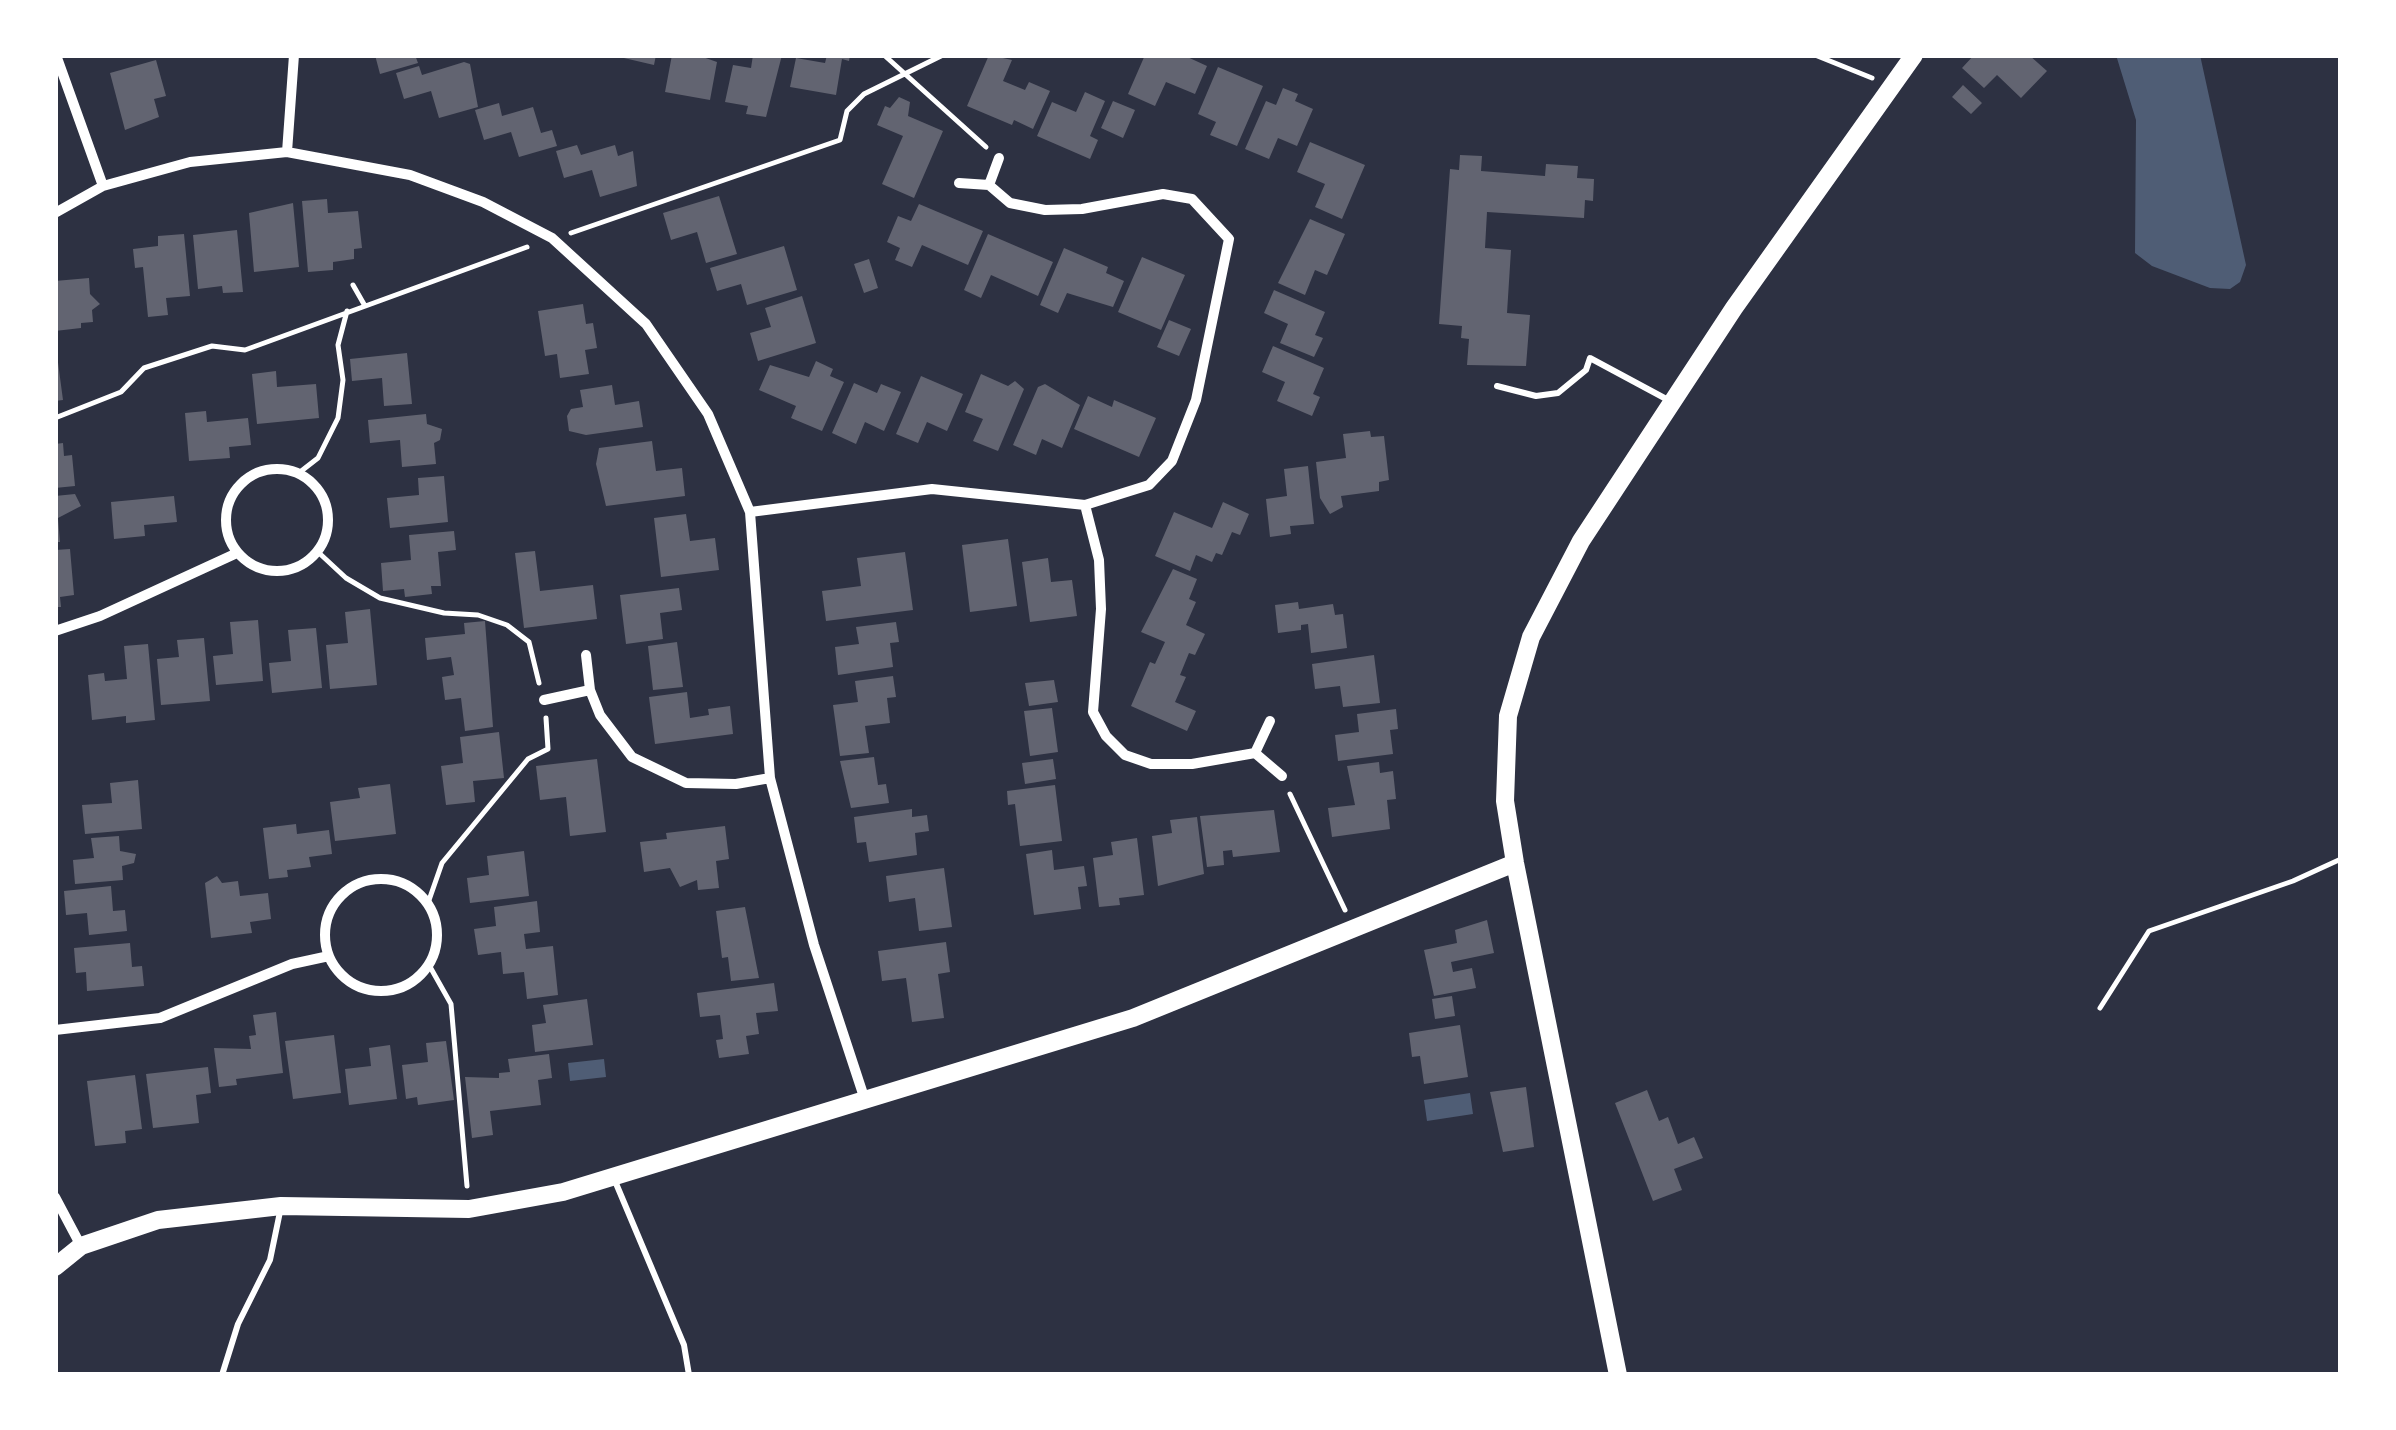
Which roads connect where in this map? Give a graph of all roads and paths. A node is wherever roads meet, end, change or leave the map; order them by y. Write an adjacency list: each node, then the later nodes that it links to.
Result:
1 (56, 55): 13 (street)
2 (294, 55): 9 (street)
3 (884, 55): 7 (path)
4 (943, 55): 7 (path)
5 (1815, 55): 8 (path)
6 (1914, 55): 20 (street)
7 (904, 76): 10 (path); 15 (path)
8 (1872, 78)
9 (287, 152): 13 (street); 15 (street)
10 (999, 158): 12 (street)
11 (958, 183): 12 (street)
12 (989, 185): 23 (street)
13 (103, 186): 14 (street)
14 (55, 213)
15 (552, 238): 17 (path); 24 (street)
16 (353, 285): 17 (path)
17 (365, 306): 18 (path)
18 (347, 312): 21 (path); 22 (path)
19 (1497, 386): 20 (lane)
20 (1671, 402): 36 (street)
21 (55, 418)
22 (300, 472): 25 (street); 26 (street)
23 (1085, 505): 24 (street); 32 (street)
24 (750, 512): 34 (street)
25 (318, 552): 26 (street); 30 (path)
26 (236, 553): 27 (street)
27 (55, 631)
28 (586, 655): 29 (street)
29 (590, 690): 30 (street); 34 (street)
30 (544, 700): 37 (path)
31 (1270, 721): 32 (street)
32 (1255, 754): 33 (street)
33 (1282, 776): 38 (path)
34 (770, 778): 43 (street)
35 (2341, 859): 41 (path)
36 (1514, 863): 38 (street); 52 (street)
37 (428, 902): 39 (street); 40 (street)
38 (1352, 927): 43 (street)
39 (329, 956): 40 (street); 42 (street)
40 (430, 965): 47 (path)
41 (2100, 1008)
42 (55, 1030)
43 (864, 1100): 44 (street)
44 (613, 1177): 47 (street); 51 (lane)
45 (55, 1197): 48 (street)
46 (281, 1206): 47 (street); 48 (street); 50 (lane)
47 (469, 1209)
48 (82, 1246): 49 (street)
49 (55, 1268)
50 (222, 1375)
51 (689, 1375)
52 (1618, 1375)

